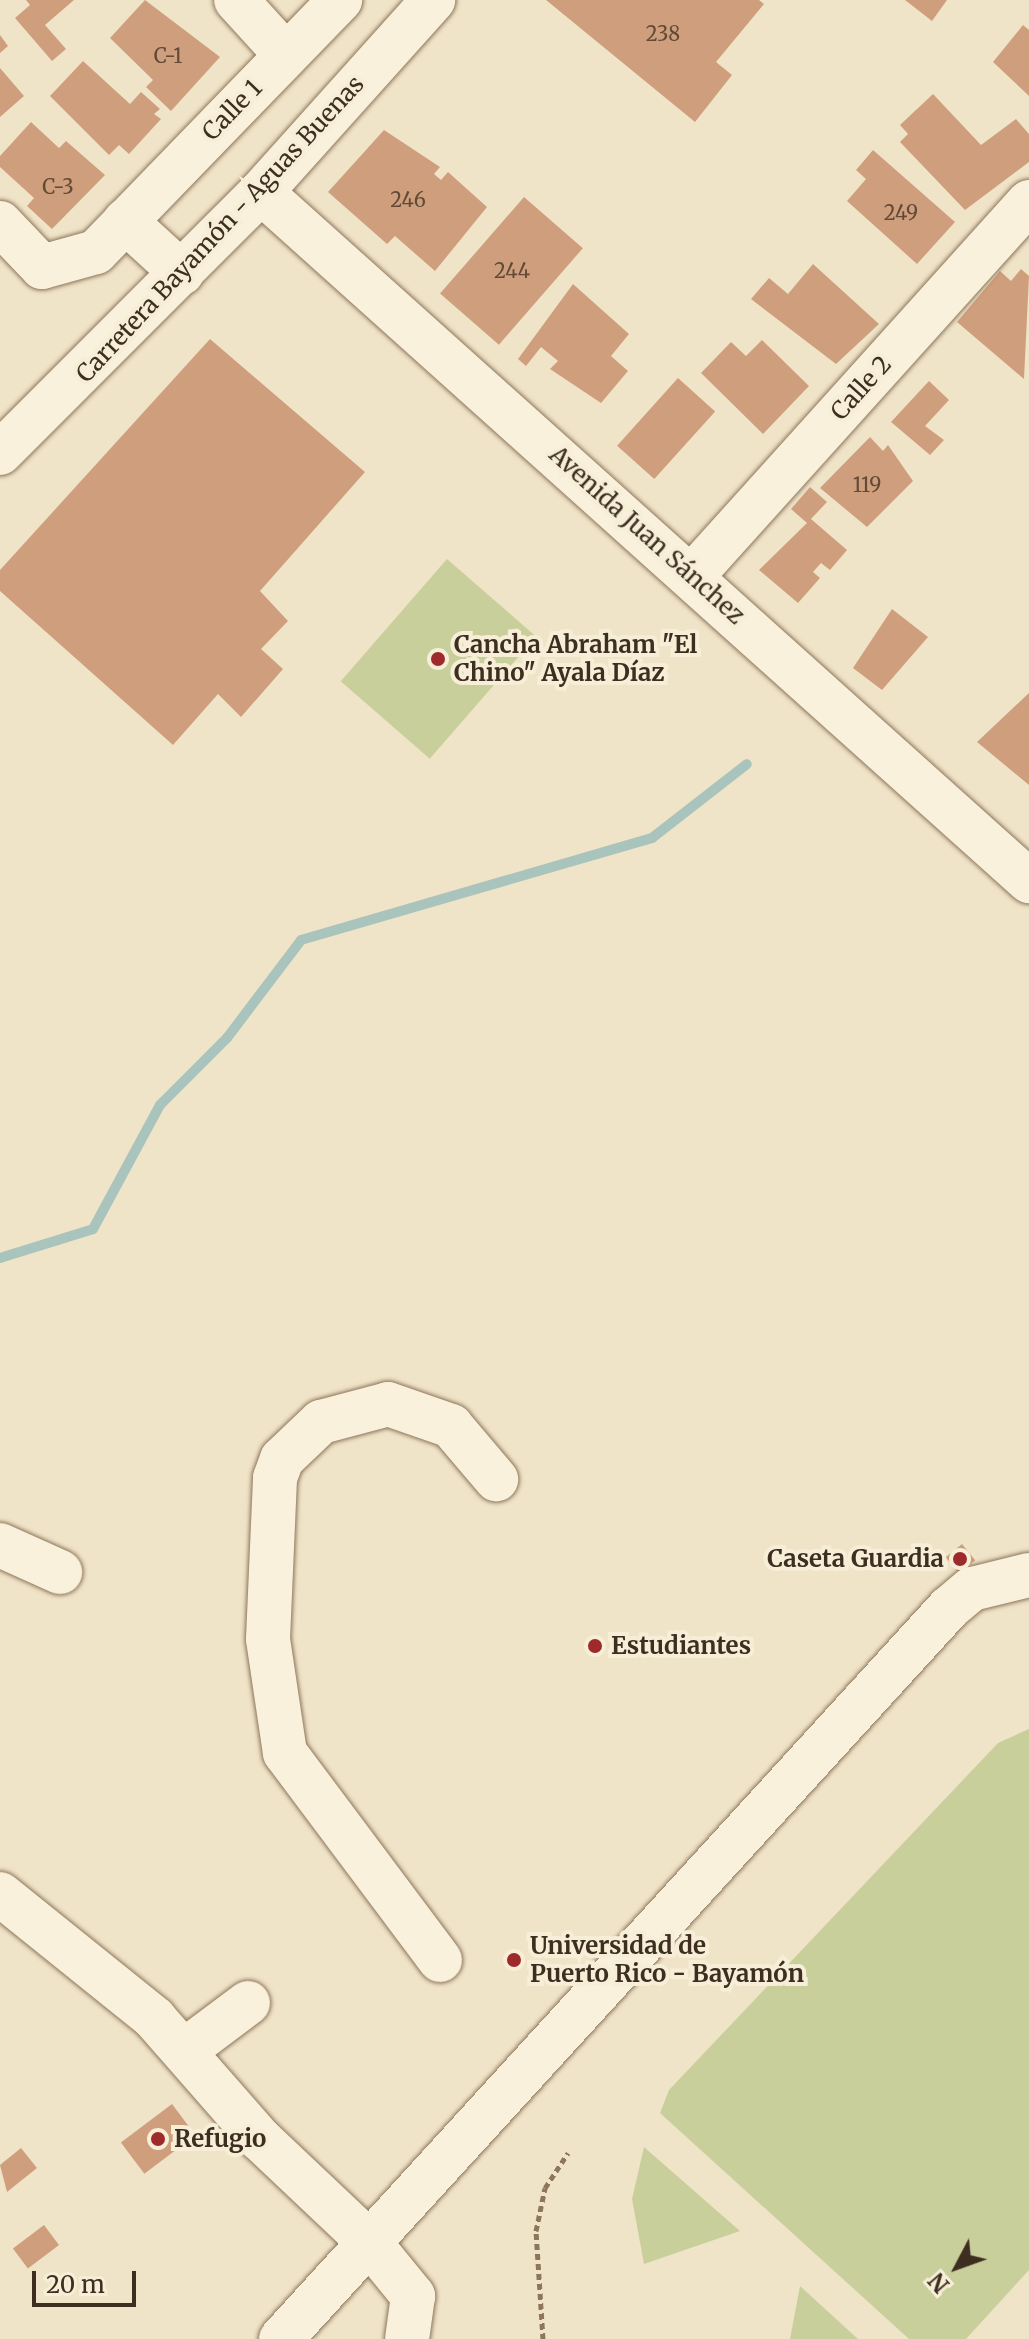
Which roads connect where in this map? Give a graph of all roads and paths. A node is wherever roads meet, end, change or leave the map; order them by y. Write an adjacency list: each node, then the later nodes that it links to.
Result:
1 (236, 0): 4 (street)
2 (340, 0): 4 (street, Calle 1)
3 (433, 0): 5 (street, Carretera Bayamón - Aguas Buenas)
4 (286, 55): 7 (street, Calle 1)
5 (261, 192): 9 (street, Carretera Bayamón - Aguas Buenas); 11 (street, Avenida Juan Sánchez)
6 (1029, 202): 11 (street, Calle 2)
7 (125, 221): 8 (street); 9 (street)
8 (0, 223)
9 (182, 273): 10 (street, Carretera Bayamón - Aguas Buenas)
10 (0, 453)
11 (693, 575): 12 (street, Avenida Juan Sánchez)
12 (1029, 881)
13 (496, 1479): 18 (street)
14 (0, 1545): 15 (street)
15 (60, 1572)
16 (1029, 1575): 22 (street)
17 (0, 1894): 20 (street)
18 (440, 1960)
19 (248, 2003): 20 (street)
20 (184, 2051): 22 (street)
21 (568, 2153): 25 (path)
22 (369, 2242): 23 (street); 24 (street)
23 (281, 2339)
24 (407, 2339)
25 (543, 2339)

